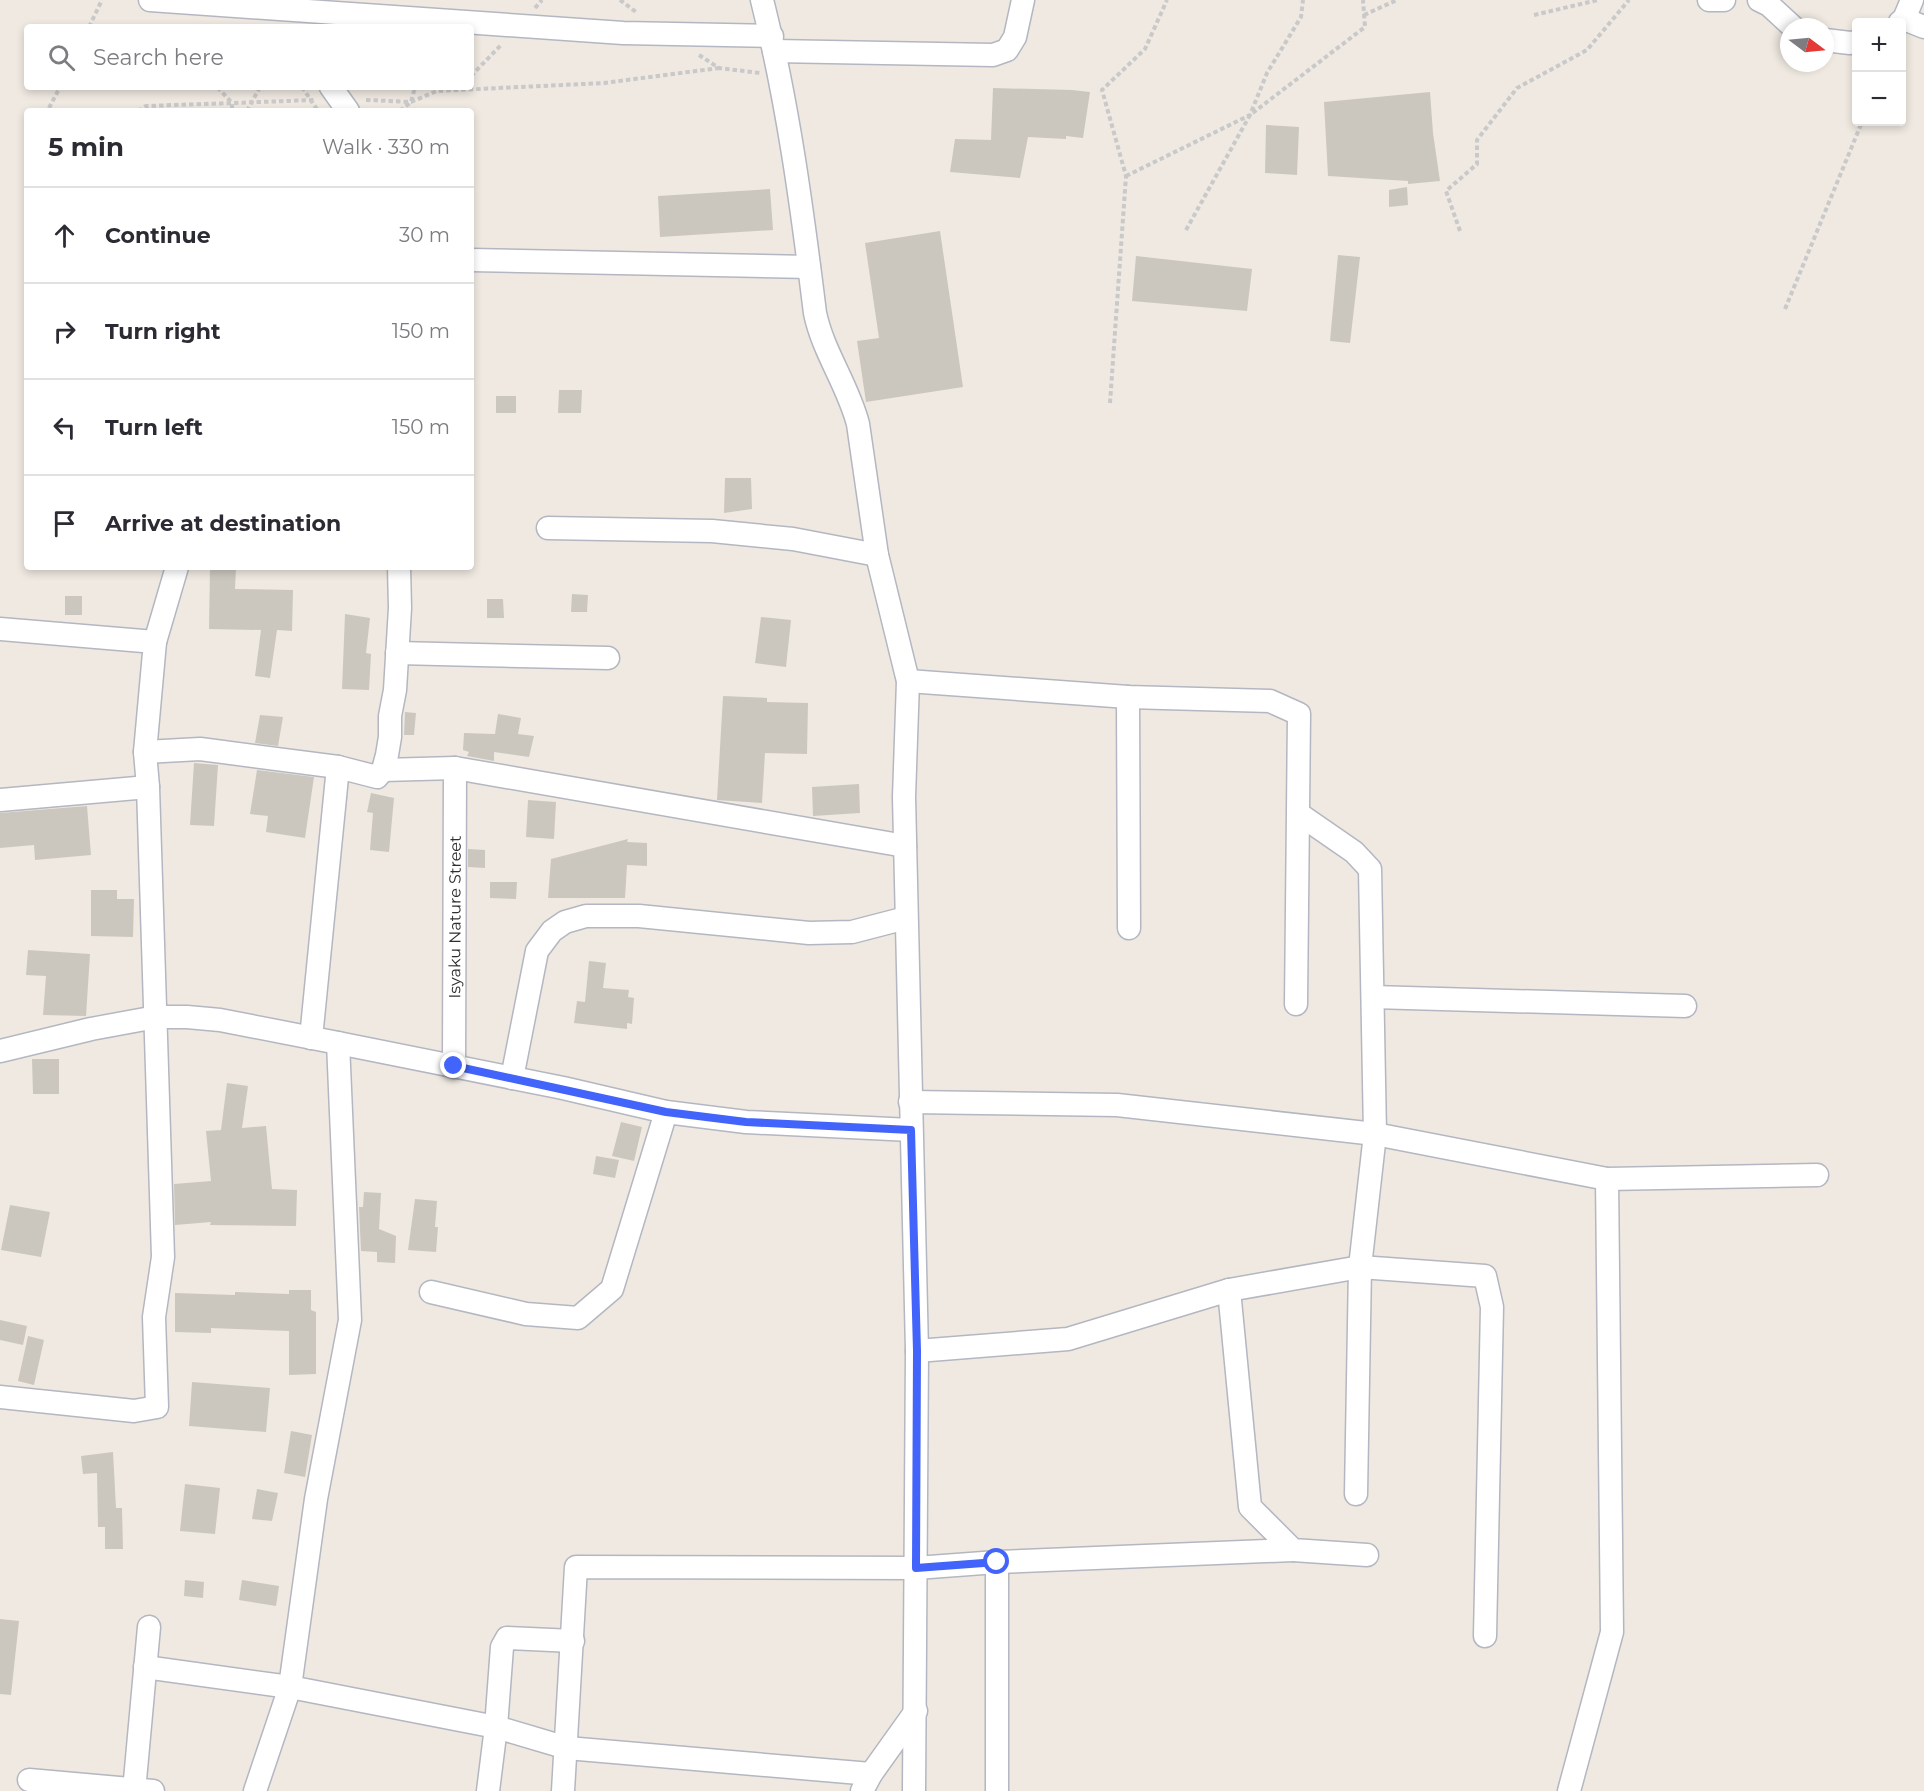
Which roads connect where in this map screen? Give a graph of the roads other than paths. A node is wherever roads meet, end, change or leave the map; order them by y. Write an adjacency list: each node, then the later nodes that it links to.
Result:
1 (150, 0): 7 (street)
2 (762, 0): 12 (street)
3 (1023, 0): 12 (street)
4 (1709, 0): 5 (street)
5 (1724, 0)
6 (1764, 2): 8 (street)
7 (271, 8): 9 (street); 12 (street)
8 (1783, 18)
9 (283, 24)
10 (1834, 41): 11 (street)
11 (1852, 43)
12 (773, 44): 14 (street)
13 (474, 260): 14 (street)
14 (809, 267): 16 (street)
15 (548, 528): 16 (street)
16 (877, 555): 23 (street)
17 (176, 570): 20 (street)
18 (399, 570): 21 (street)
19 (0, 629): 20 (street)
20 (155, 642): 25 (street)
21 (397, 653): 22 (street); 28 (street)
22 (608, 658)
23 (908, 681): 24 (street); 32 (street)
24 (1128, 697): 31 (street); 34 (street)
25 (145, 752): 26 (street); 29 (street)
26 (338, 767): 28 (street); 39 (street)
27 (456, 768): 28 (street); 32 (street); 42 (street, Isyaku Nature Street)
28 (383, 770)
29 (148, 786): 30 (street); 38 (street)
30 (0, 800)
31 (1299, 814): 35 (street); 36 (street)
32 (905, 846): 33 (street)
33 (906, 918): 43 (street); 44 (street)
34 (1129, 928)
35 (1373, 998): 37 (street); 47 (street)
36 (1296, 1004)
37 (1684, 1006)
38 (156, 1017): 39 (street); 41 (street); 54 (street)
39 (311, 1038): 40 (street)
40 (338, 1043): 42 (street); 64 (street)
41 (0, 1051)
42 (454, 1066): 43 (street)
43 (512, 1078): 45 (street)
44 (910, 1102): 46 (street); 47 (street)
45 (666, 1112): 46 (street); 52 (street)
46 (911, 1130): 53 (street)
47 (1375, 1134): 49 (street); 50 (street)
48 (1817, 1175): 49 (street)
49 (1607, 1179): 76 (street)
50 (1360, 1267): 51 (street); 55 (street); 61 (street)
51 (1229, 1290): 53 (street); 56 (street)
52 (431, 1292)
53 (917, 1351): 59 (street)
54 (0, 1397)
55 (1356, 1494)
56 (1293, 1550): 57 (street); 58 (street)
57 (1367, 1555)
58 (997, 1562): 59 (street); 75 (street)
59 (916, 1568): 62 (street); 65 (street)
60 (149, 1627): 63 (street)
61 (1485, 1636)
62 (573, 1641): 66 (street); 67 (street)
63 (145, 1667): 64 (street); 70 (street)
64 (290, 1687): 66 (street); 71 (street)
65 (916, 1711): 69 (street); 74 (street)
66 (496, 1727): 67 (street); 72 (street)
67 (567, 1748): 69 (street); 73 (street)
68 (29, 1780): 70 (street)
69 (867, 1783)
70 (140, 1790)
71 (255, 1791)
72 (488, 1791)
73 (563, 1791)
74 (920, 1791)
75 (997, 1791)
76 (1569, 1791)

